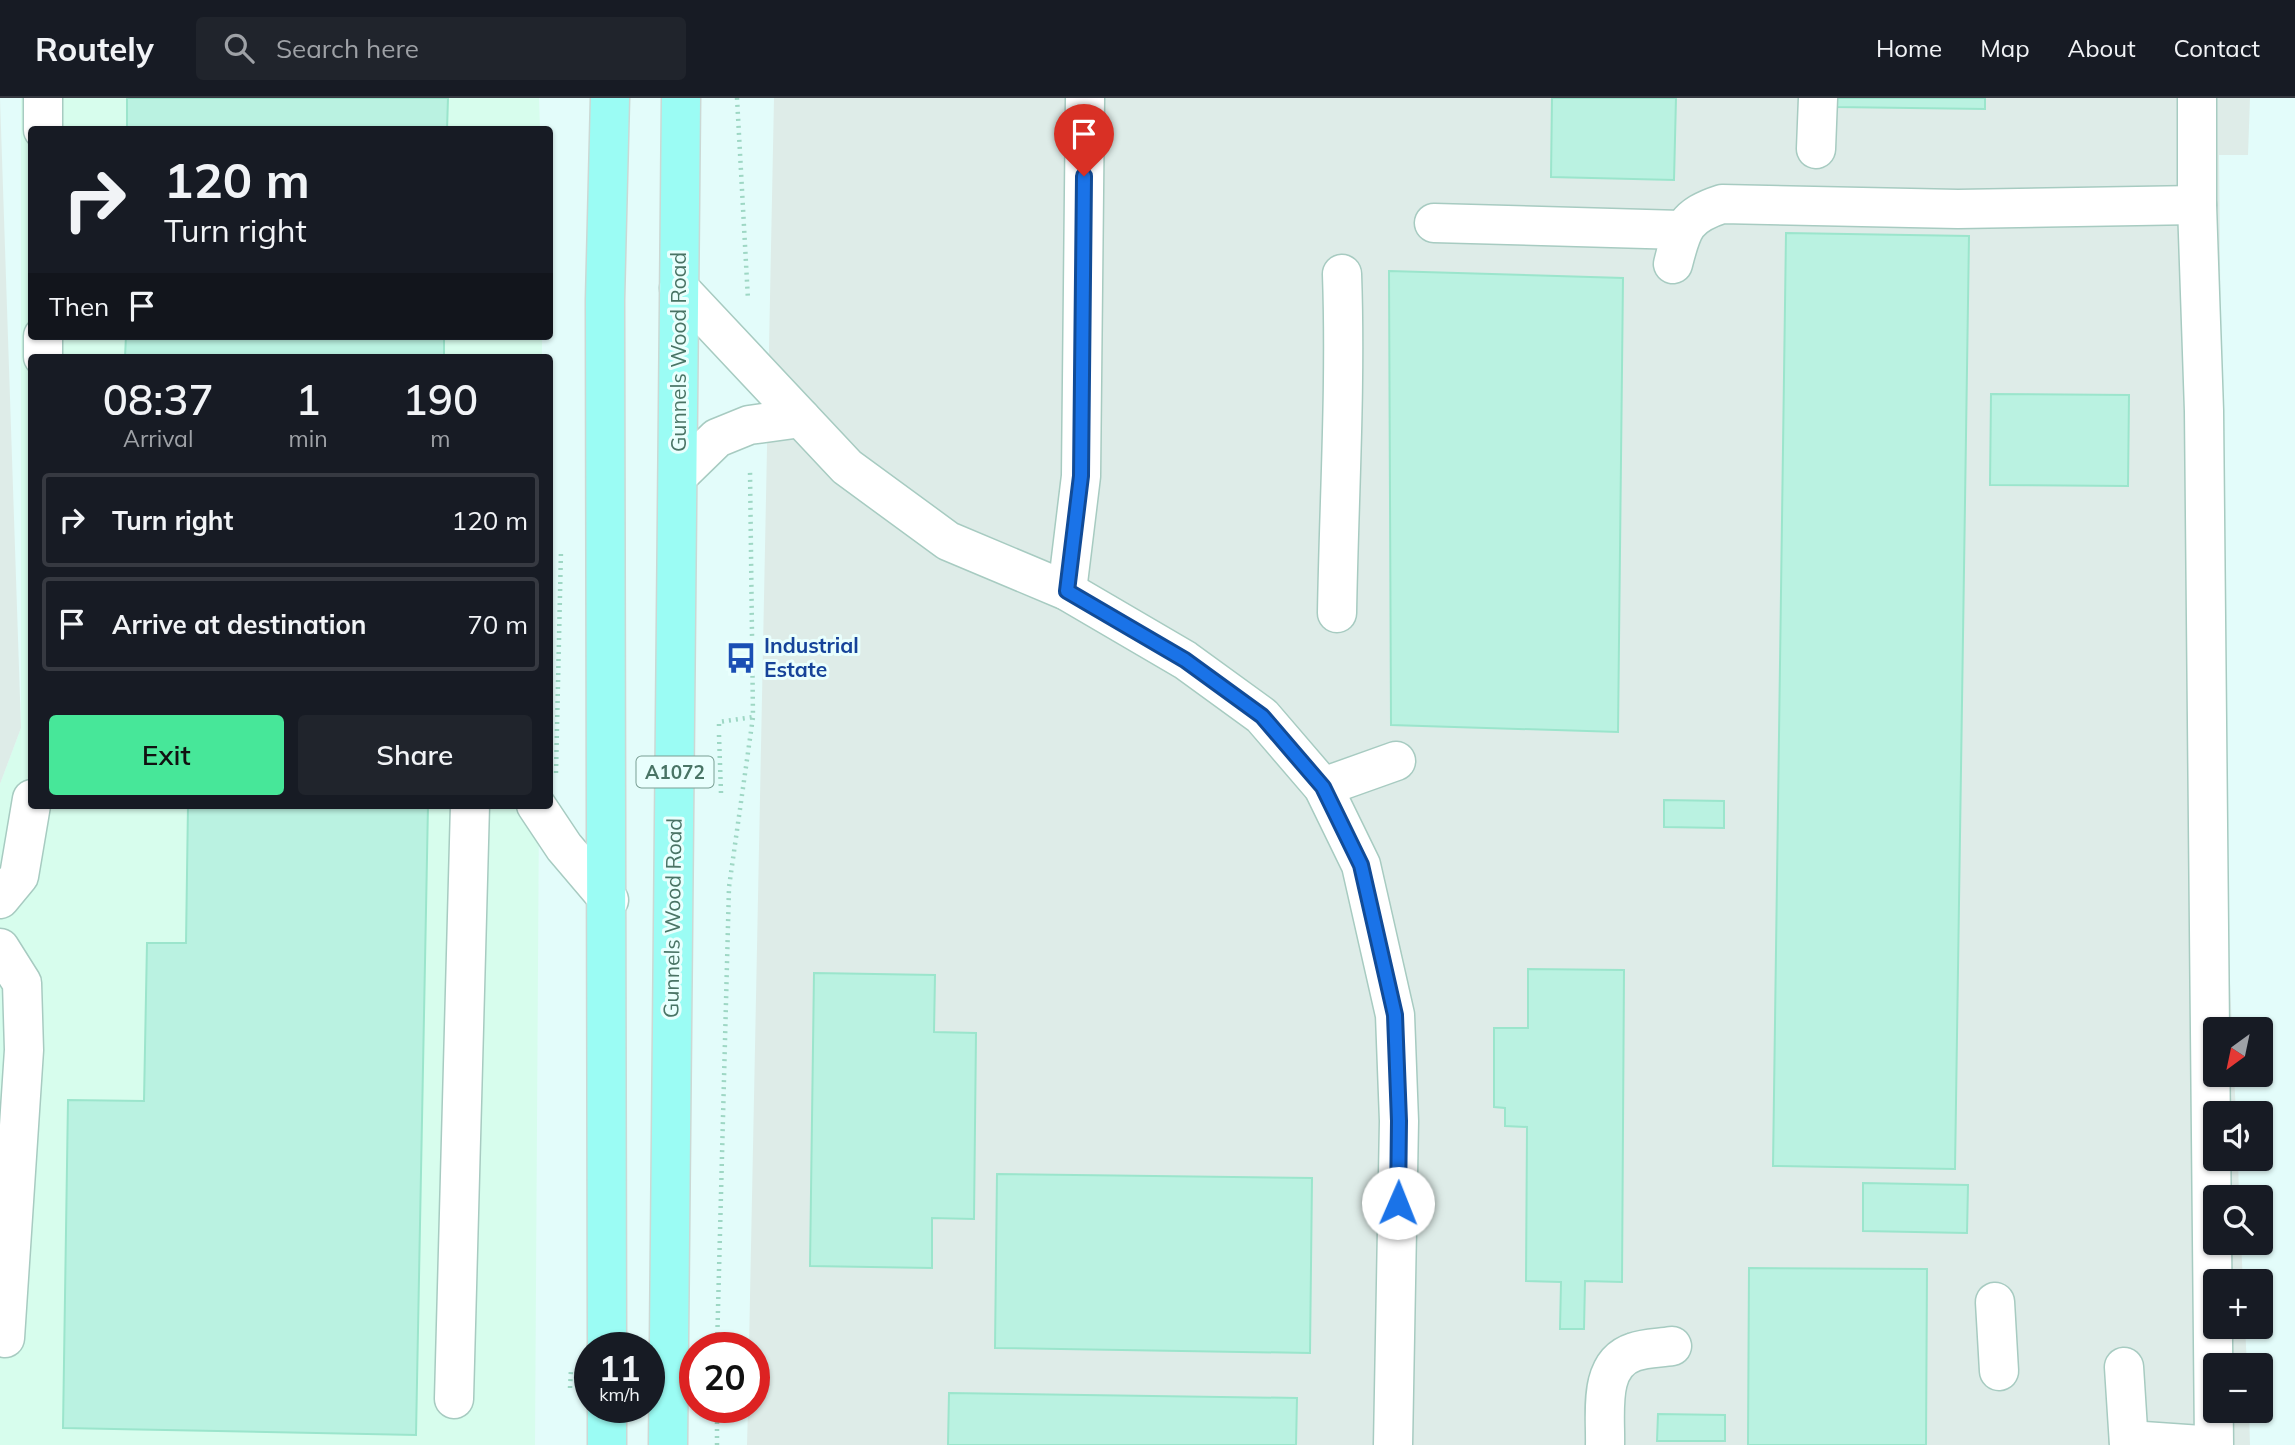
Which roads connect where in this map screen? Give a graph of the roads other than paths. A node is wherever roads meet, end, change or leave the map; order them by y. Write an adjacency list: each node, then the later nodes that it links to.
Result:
1 (43, 98): 7 (lane)
2 (610, 98): 23 (main road, A1072)
3 (681, 98): 12 (main road, Gunnels Wood Road / A1072)
4 (1085, 98): 15 (lane)
5 (1818, 98): 8 (lane)
6 (2197, 98): 9 (lane)
7 (43, 126)
8 (1816, 149)
9 (2197, 205): 10 (lane); 39 (lane)
10 (1434, 223)
11 (1342, 274): 16 (lane)
12 (679, 288): 13 (lane); 14 (main road, Gunnels Wood Road / A1072)
13 (801, 418): 14 (lane); 15 (lane)
14 (678, 476): 35 (main road, Gunnels Wood Road / A1072)
15 (1067, 591): 18 (lane)
16 (1337, 613)
17 (1396, 761): 18 (lane)
18 (1323, 787): 36 (lane)
19 (30, 809): 22 (lane)
20 (470, 809): 31 (lane)
21 (539, 809): 23 (lane)
22 (0, 899)
23 (609, 900): 26 (main road, A1072)
24 (0, 947): 27 (lane)
25 (1995, 1303): 30 (lane)
26 (607, 1332)
27 (5, 1338)
28 (1672, 1346): 37 (lane)
29 (2124, 1367): 33 (lane)
30 (1999, 1371)
31 (454, 1399)
32 (607, 1423): 34 (main road)
33 (2129, 1443): 38 (lane)
34 (607, 1445)
35 (668, 1445)
36 (1393, 1445)
37 (1605, 1445)
38 (2201, 1445)
39 (2214, 1445)

